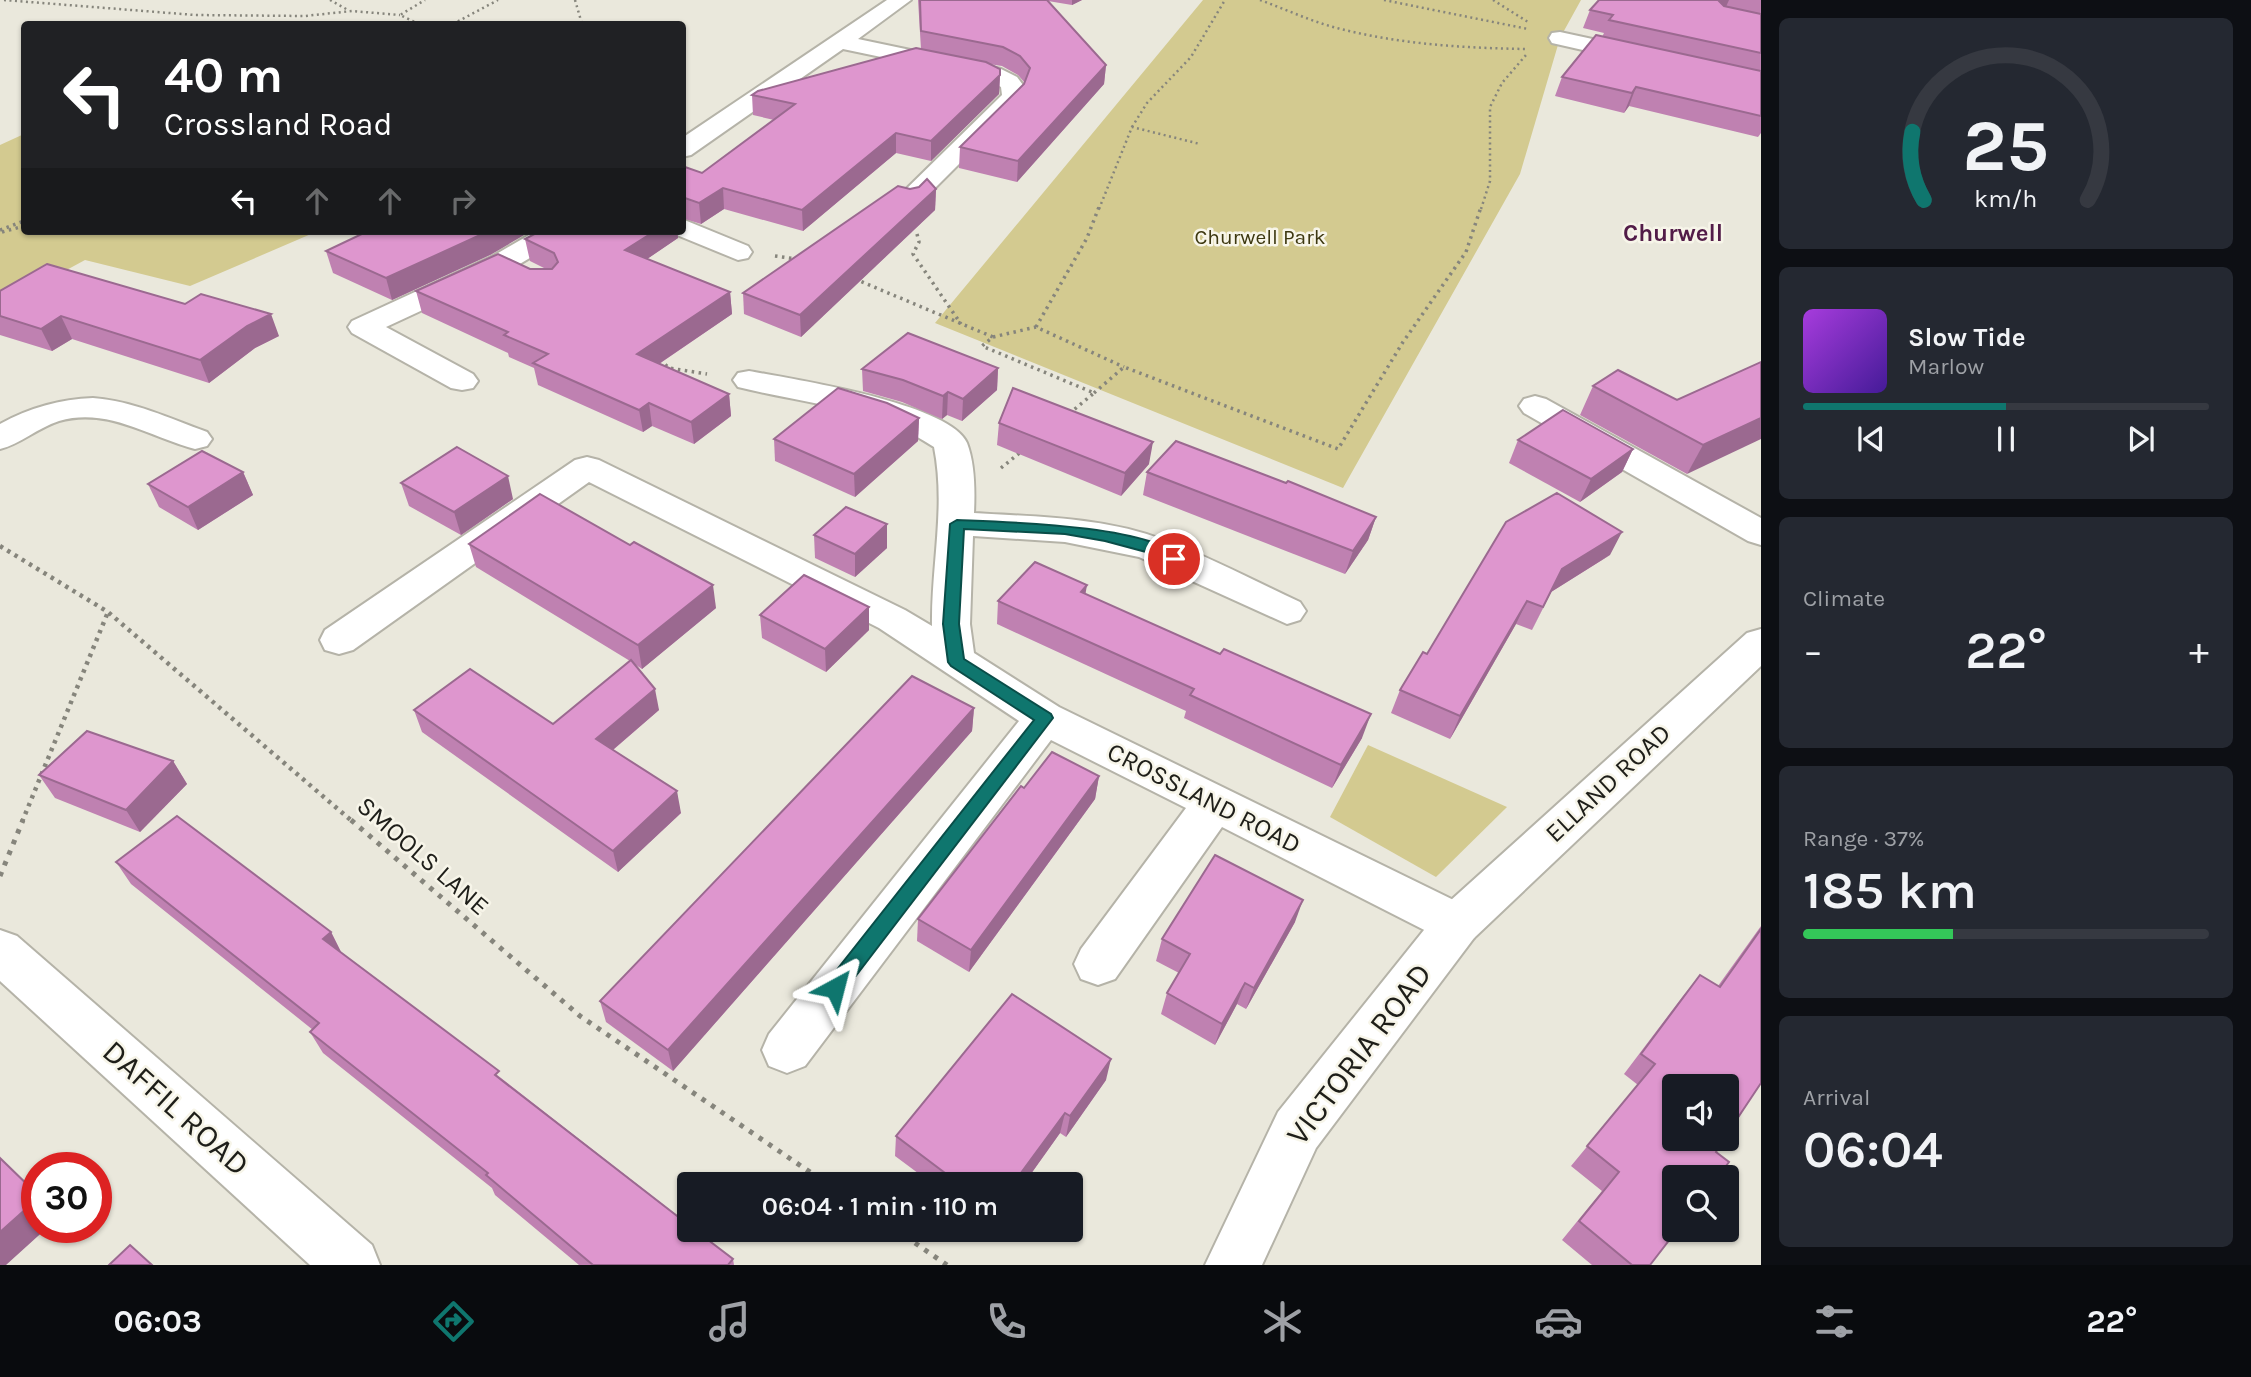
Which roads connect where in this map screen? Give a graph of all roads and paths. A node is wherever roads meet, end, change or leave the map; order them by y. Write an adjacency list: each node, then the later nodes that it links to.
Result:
1 (4, 0): 10 (path)
2 (330, 0): 10 (path)
3 (425, 0): 11 (path)
4 (498, 0): 13 (path)
5 (575, 0): 14 (path)
6 (901, 0): 17 (street)
7 (1225, 0): 19 (path)
8 (1260, 0): 36 (path)
9 (1384, 0): 15 (path)
10 (352, 11): 11 (path)
11 (400, 15): 12 (path)
12 (413, 21)
13 (459, 21)
14 (581, 21)
15 (1532, 29)
16 (1560, 38): 18 (street)
17 (839, 42): 21 (street); 22 (street)
18 (1667, 62)
19 (1132, 127): 20 (path); 33 (path)
20 (1200, 144)
21 (686, 147)
22 (909, 199): 32 (path)
23 (21, 224): 25 (path)
24 (686, 229): 27 (street)
25 (0, 231)
26 (548, 235): 29 (street)
27 (738, 251): 28 (path)
28 (800, 259)
29 (503, 262): 30 (street); 38 (street)
30 (535, 277)
31 (850, 277): 32 (path)
32 (962, 326): 34 (path)
33 (1036, 327): 34 (path); 36 (path)
34 (993, 337): 39 (path)
35 (652, 353): 37 (path)
36 (1124, 367): 39 (path)
37 (749, 380): 45 (street)
38 (462, 381)
39 (1094, 393): 41 (path)
40 (1535, 406): 46 (street)
41 (1063, 419)
42 (0, 439): 43 (street)
43 (195, 439)
44 (1031, 444): 45 (path)
45 (957, 514): 48 (street); 52 (street)
46 (1761, 533)
47 (0, 546): 49 (path, SMOOLS LANE)
48 (1287, 611)
49 (108, 612): 55 (path); 60 (path, SMOOLS LANE)
50 (340, 640): 52 (street, CROSSLAND ROAD)
51 (1761, 643): 56 (street, ELLAND ROAD)
52 (956, 662): 53 (street, CROSSLAND ROAD)
53 (1045, 718): 54 (street, CROSSLAND ROAD); 59 (street)
54 (1215, 803): 56 (street, CROSSLAND ROAD); 58 (street)
55 (0, 876)
56 (1457, 924): 64 (street, VICTORIA ROAD)
57 (0, 951): 62 (street, DAFFIL ROAD)
58 (1098, 964)
59 (787, 1050)
60 (810, 1172)
61 (913, 1242): 63 (path)
62 (352, 1265)
63 (947, 1265)
64 (1233, 1265)

